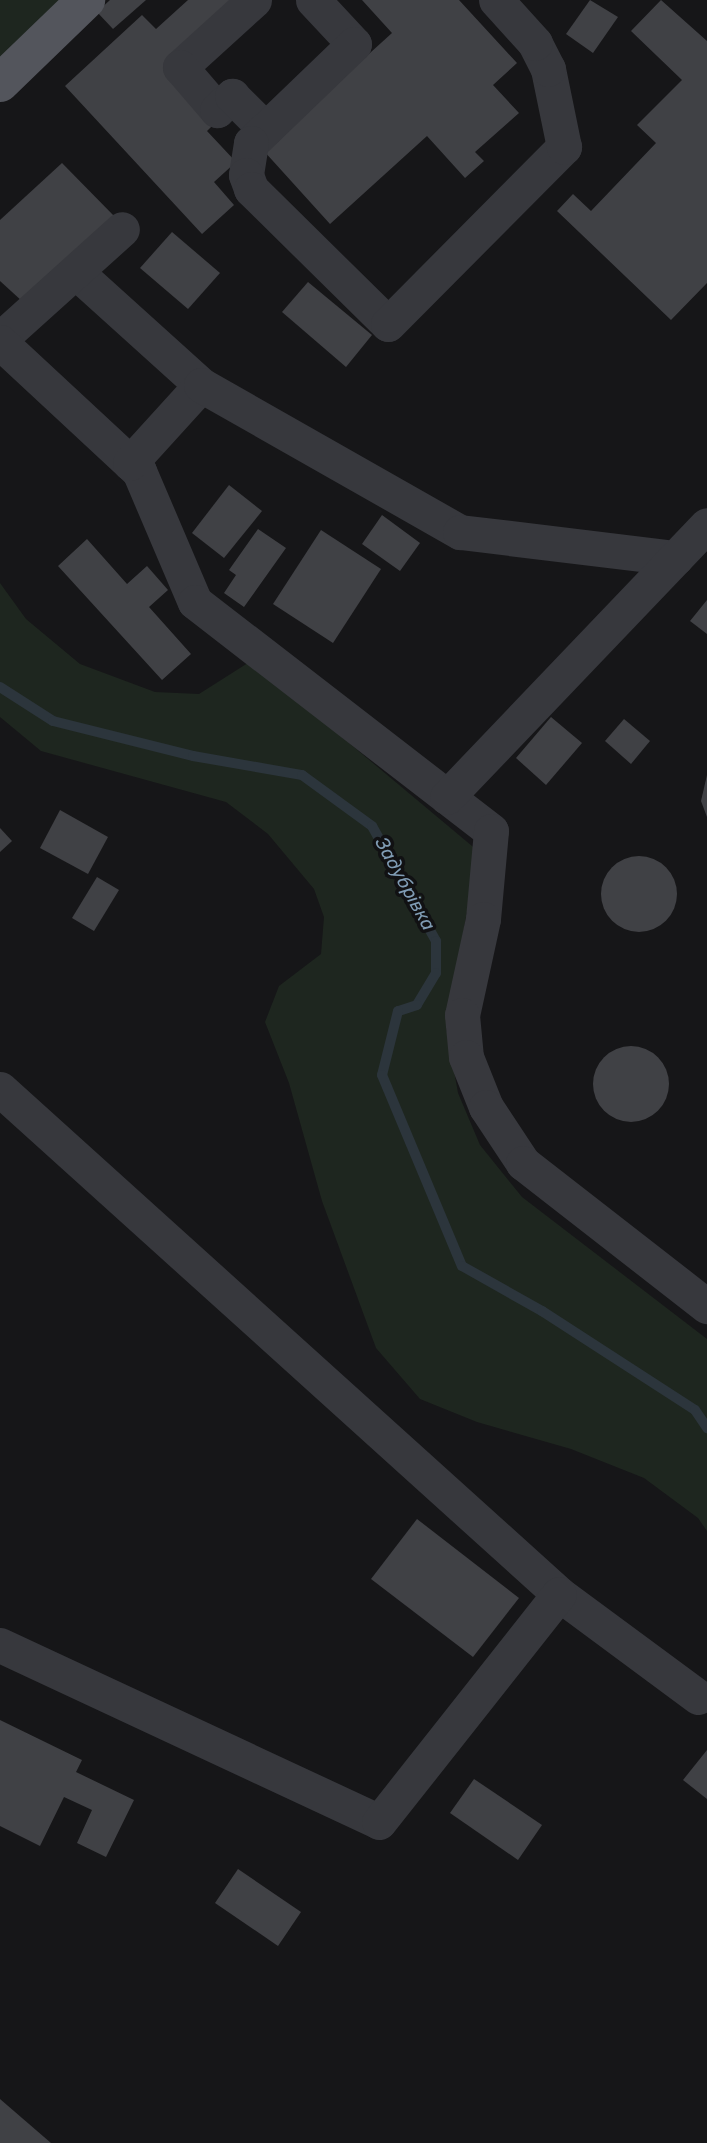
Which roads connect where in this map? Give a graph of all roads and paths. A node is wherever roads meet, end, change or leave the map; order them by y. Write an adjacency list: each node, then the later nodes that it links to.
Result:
1 (86, 0): 5 (main road)
2 (254, 0): 6 (lane)
3 (313, 0): 6 (lane)
4 (496, 0): 6 (lane)
5 (0, 83)
6 (265, 129)
7 (122, 229): 8 (lane)
8 (76, 272): 9 (lane); 10 (lane)
9 (0, 340): 11 (lane)
10 (201, 385): 11 (lane); 13 (lane)
11 (130, 463): 14 (lane)
12 (707, 525): 13 (lane)
13 (675, 558): 14 (lane)
14 (447, 797): 16 (lane)
15 (0, 1090): 17 (lane)
16 (707, 1306)
17 (559, 1594): 18 (lane); 19 (lane)
18 (0, 1645)
19 (698, 1696)

